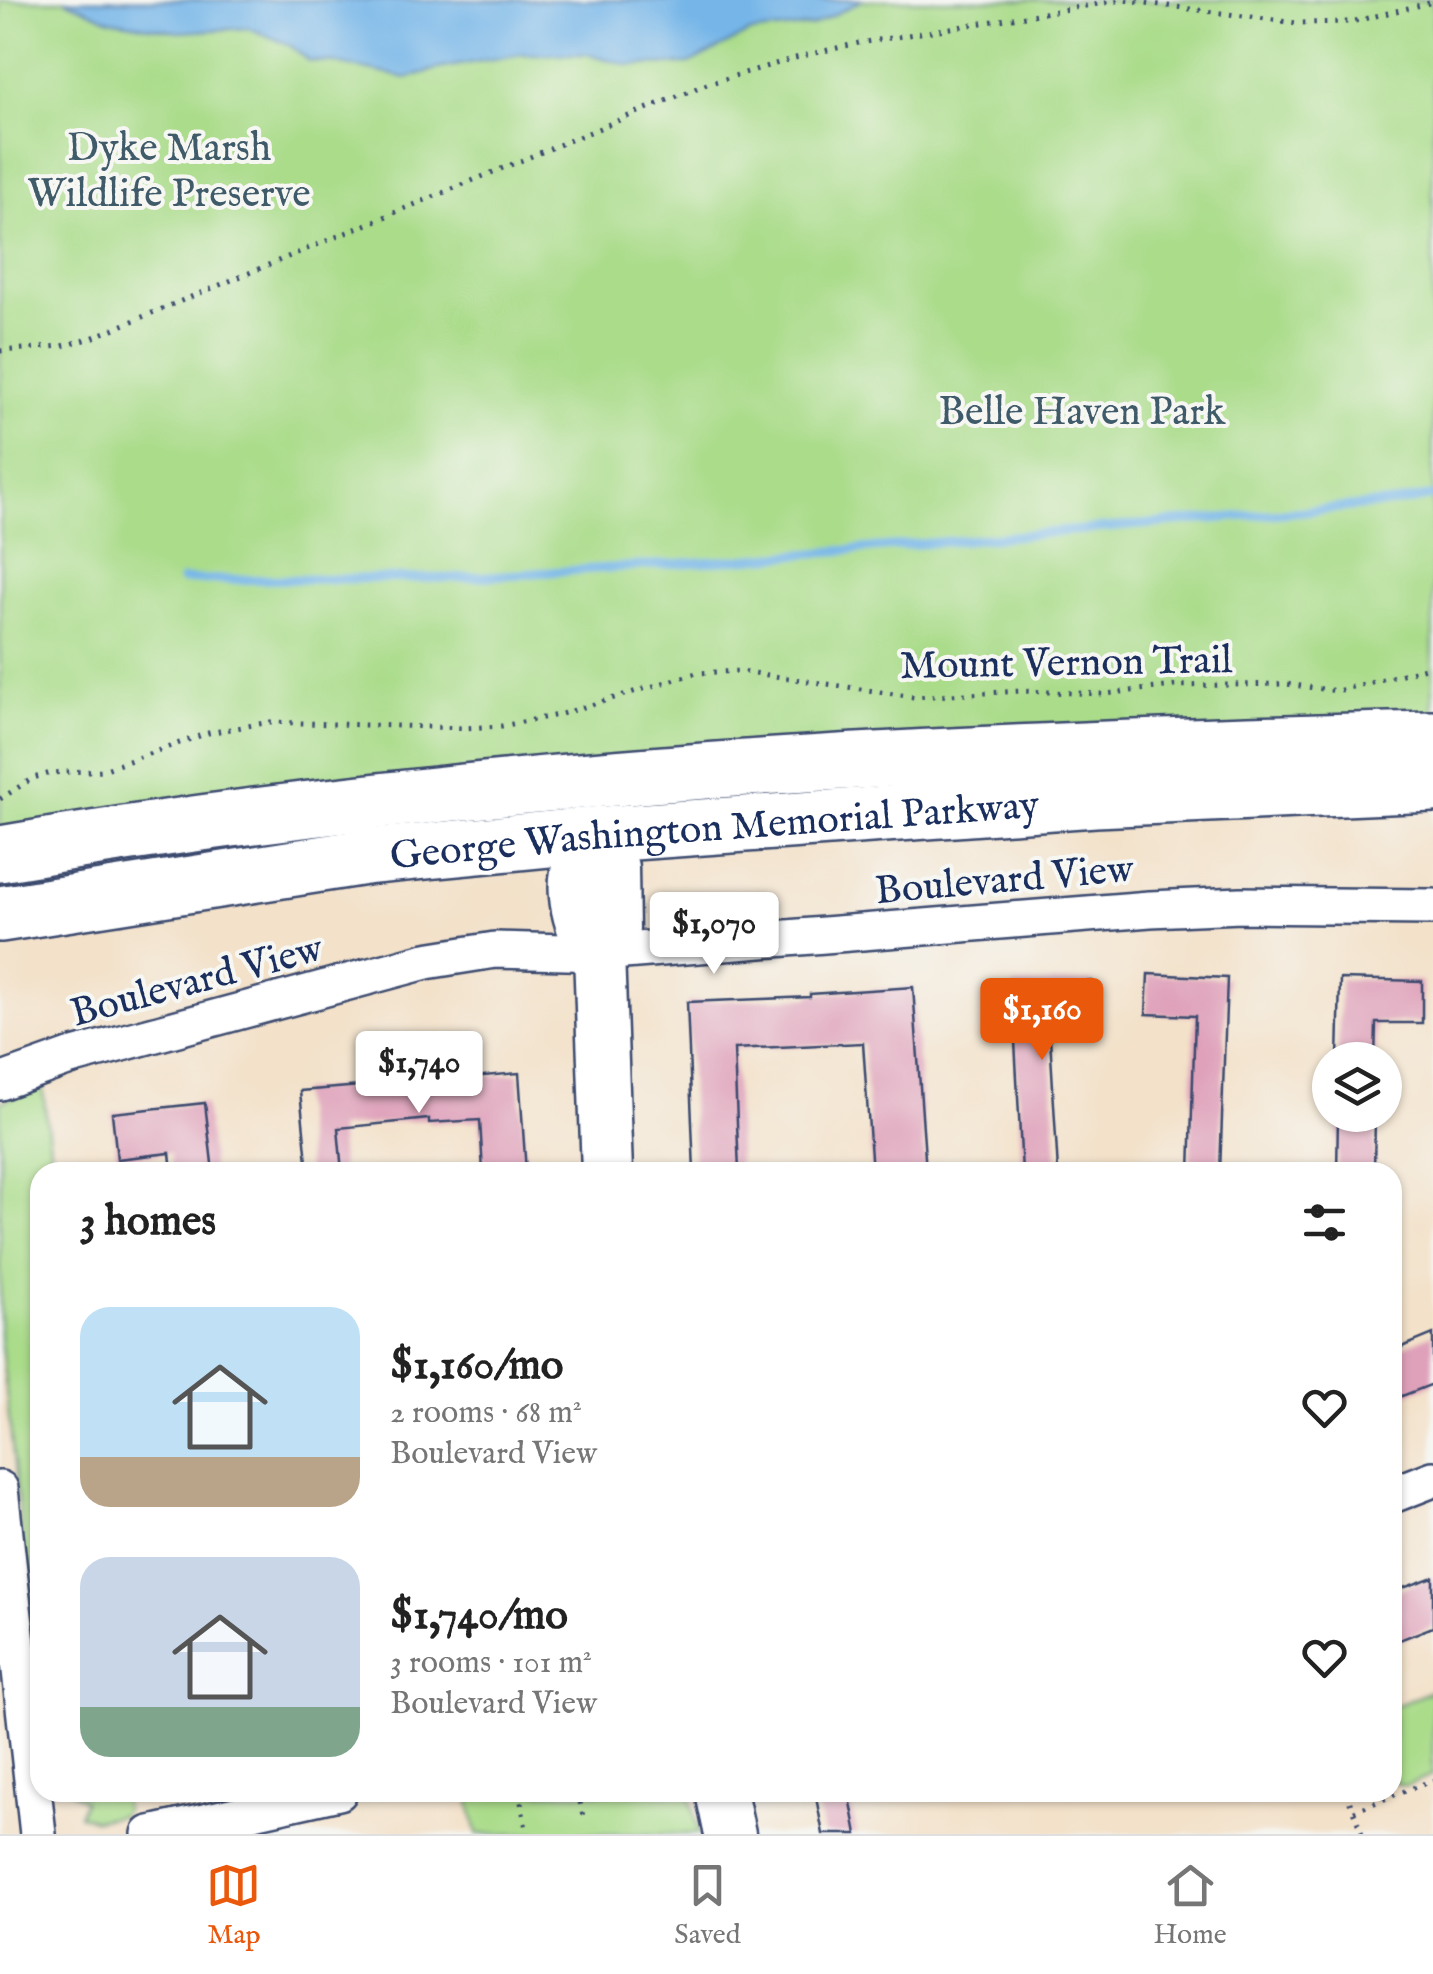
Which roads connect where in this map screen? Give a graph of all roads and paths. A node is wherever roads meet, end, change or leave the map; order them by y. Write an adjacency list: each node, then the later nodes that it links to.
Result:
1 (1433, 2): 2 (path)
2 (0, 351)
3 (1433, 666): 8 (path, Mount Vernon Trail)
4 (1433, 739): 5 (main road, George Washington Memorial Parkway)
5 (708, 772): 7 (main road, George Washington Memorial Parkway); 9 (main road)
6 (1433, 784): 9 (main road, George Washington Memorial Parkway)
7 (523, 786): 9 (main road); 10 (main road, George Washington Memorial Parkway)
8 (0, 799)
9 (591, 835): 12 (main road, George Washington Memorial Parkway); 13 (main road)
10 (0, 854)
11 (1433, 907): 13 (street, Boulevard View)
12 (0, 914)
13 (598, 953): 14 (street, Boulevard View); 15 (main road)
14 (0, 1082)
15 (607, 1162)
16 (1433, 1479): 18 (street)
17 (0, 1489): 19 (street)
18 (1402, 1491)
19 (30, 1761)
20 (1433, 1780): 21 (path)
21 (1402, 1792)
22 (34, 1802): 32 (street)
23 (294, 1802): 33 (street)
24 (521, 1802): 34 (path)
25 (580, 1802): 30 (path)
26 (723, 1802): 35 (main road)
27 (1350, 1802): 29 (path)
28 (1377, 1802): 29 (path)
29 (1354, 1811): 31 (path)
30 (584, 1822)
31 (1362, 1833)
32 (38, 1834)
33 (150, 1834)
34 (527, 1834)
35 (730, 1834)

